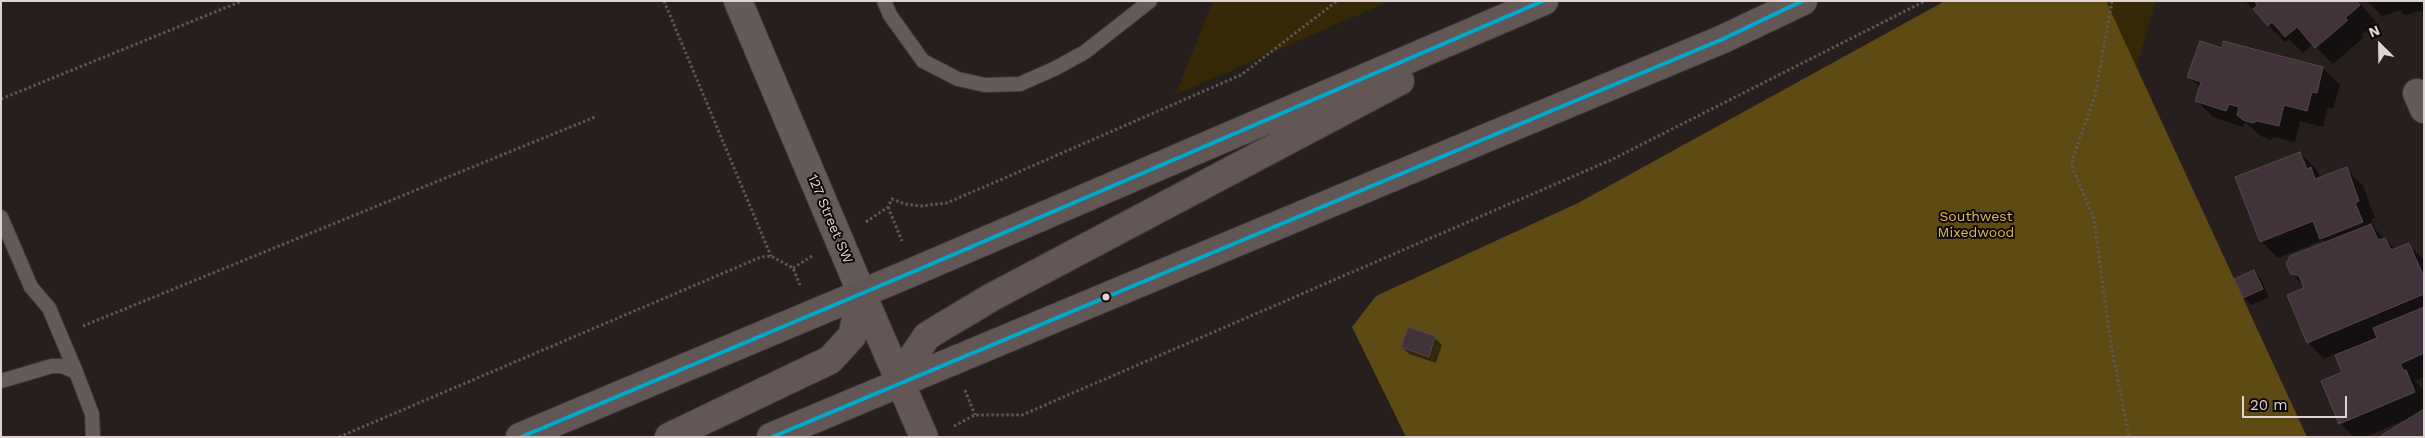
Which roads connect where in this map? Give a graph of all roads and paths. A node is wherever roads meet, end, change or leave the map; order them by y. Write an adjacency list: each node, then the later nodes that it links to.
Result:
1 (242, 1): 12 (path)
2 (664, 1): 16 (path)
3 (738, 1): 18 (street, 127 Street SW)
4 (884, 1): 5 (lane)
5 (1150, 1)
6 (1337, 1): 14 (path)
7 (1544, 1): 18 (main road)
8 (1550, 1): 22 (main road)
9 (1803, 1): 22 (main road)
10 (1924, 1): 23 (path)
11 (2112, 1): 30 (path)
12 (1, 99)
13 (595, 116): 19 (path)
14 (888, 207)
15 (1, 217): 19 (lane)
16 (771, 256): 17 (path); 25 (path)
17 (794, 268)
18 (862, 294): 22 (main road, 127 Street SW); 26 (main road); 27 (main road)
19 (61, 335): 20 (lane)
20 (76, 372): 21 (lane); 24 (lane)
21 (1, 381)
22 (900, 382): 28 (main road); 29 (main road, 127 Street SW)
23 (975, 415)
24 (93, 437)
25 (339, 437)
26 (520, 437)
27 (669, 437)
28 (771, 437)
29 (924, 437)
30 (2129, 437)

